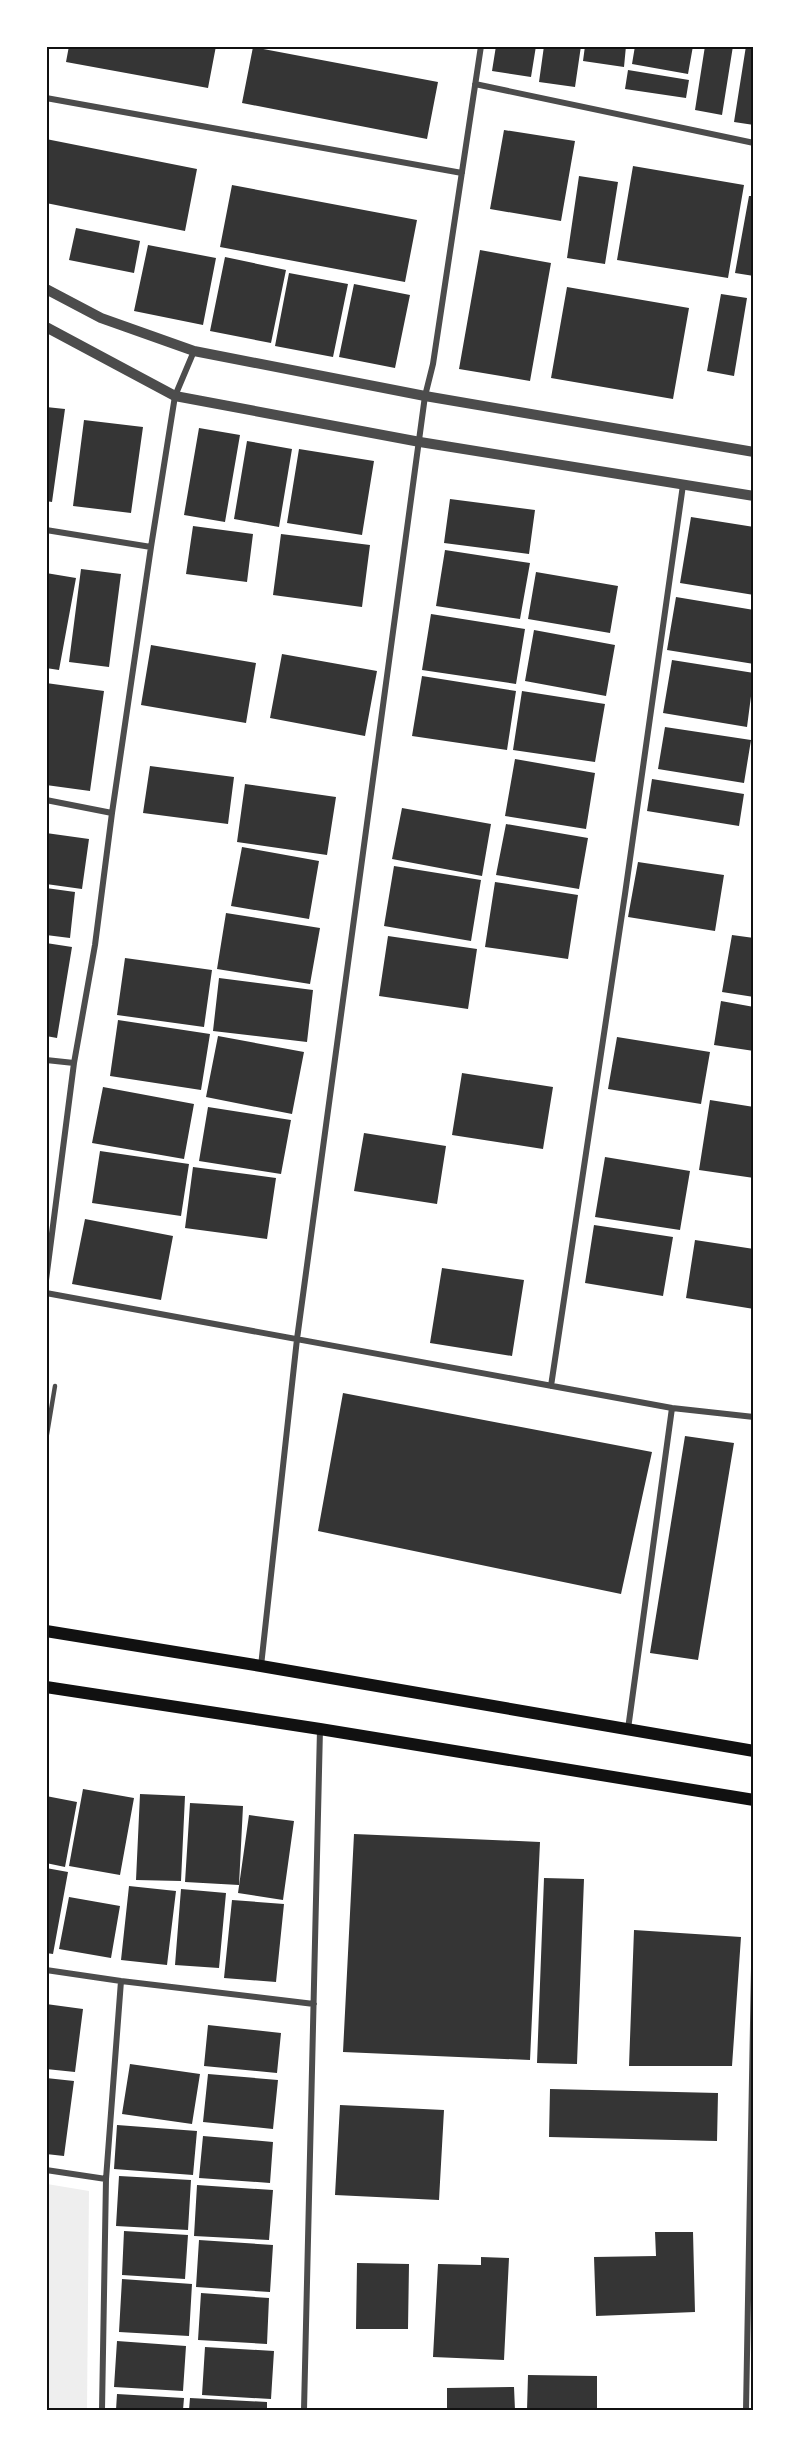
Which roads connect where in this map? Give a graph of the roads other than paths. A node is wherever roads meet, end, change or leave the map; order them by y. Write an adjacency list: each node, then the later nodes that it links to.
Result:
1 (481, 46): 2 (street)
2 (475, 84): 4 (street); 5 (street)
3 (46, 98): 5 (street)
4 (753, 143)
5 (462, 172): 10 (street)
6 (46, 289): 8 (street)
7 (46, 327): 9 (street)
8 (194, 351): 9 (street); 10 (street)
9 (175, 396): 11 (street); 16 (street)
10 (425, 396): 11 (street); 12 (street)
11 (420, 442): 13 (street); 23 (street)
12 (753, 452)
13 (683, 485): 14 (street); 25 (street)
14 (753, 496)
15 (46, 530): 16 (street)
16 (151, 547): 18 (street)
17 (46, 800): 18 (street)
18 (112, 813): 20 (street)
19 (46, 1060): 20 (street)
20 (74, 1063): 21 (street)
21 (46, 1280)
22 (46, 1293): 23 (street)
23 (297, 1339): 25 (street); 30 (street)
24 (54, 1386): 28 (lane)
25 (551, 1386): 26 (street)
26 (672, 1408): 27 (street); 33 (street)
27 (753, 1417)
28 (46, 1440)
29 (46, 1631): 30 (main road)
30 (261, 1666): 33 (main road)
31 (46, 1688): 32 (main road)
32 (320, 1729): 35 (main road); 39 (street)
33 (627, 1729): 34 (main road)
34 (753, 1751)
35 (753, 1800)
36 (753, 1968): 44 (street)
37 (46, 1970): 38 (street)
38 (122, 1981): 39 (street); 41 (street)
39 (314, 2004): 43 (street)
40 (46, 2170): 41 (street)
41 (106, 2179): 42 (street)
42 (102, 2410)
43 (304, 2410)
44 (746, 2410)

